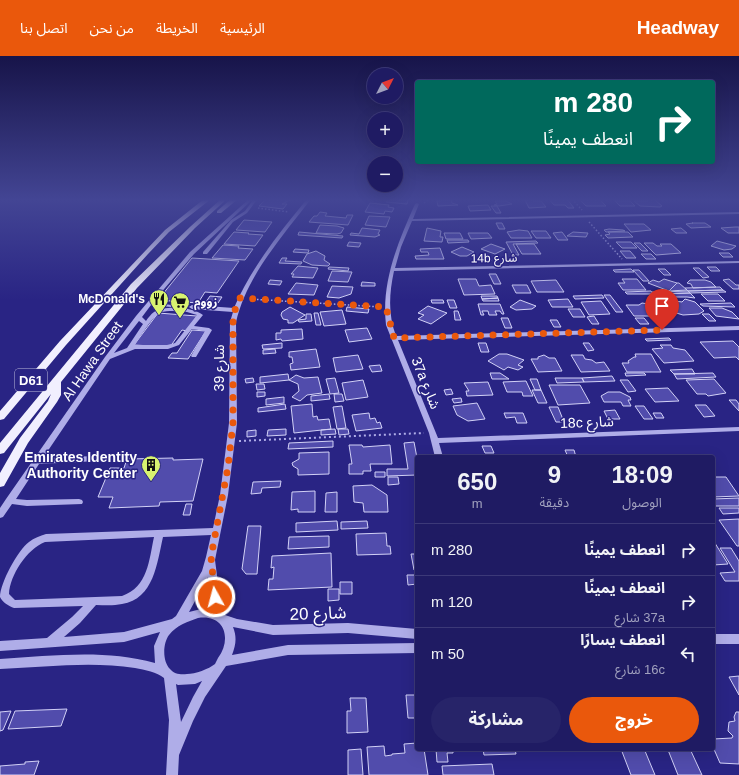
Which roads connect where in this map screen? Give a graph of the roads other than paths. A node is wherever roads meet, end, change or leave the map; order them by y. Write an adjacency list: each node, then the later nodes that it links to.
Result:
1 (166, 233): 21 (main road, D61)
2 (186, 233): 20 (main road, D61)
3 (217, 233): 10 (street, Al Hawa Street)
4 (222, 233): 7 (street)
5 (283, 233): 11 (street, شارع 39)
6 (406, 233): 9 (street, 37a شارع)
7 (205, 253)
8 (739, 262): 9 (street, 14b شارع)
9 (393, 270): 16 (street, 37a شارع)
10 (150, 303): 11 (street); 12 (street, Al Hawa Street)
11 (235, 310): 32 (street, شارع 39)
12 (138, 317): 13 (street); 19 (street, Al Hawa Street)
13 (147, 323): 14 (street); 17 (street)
14 (191, 326): 17 (street); 18 (street)
15 (739, 328): 16 (street)
16 (394, 338): 23 (street, 37a شارع)
17 (130, 348): 19 (street)
18 (194, 356)
19 (107, 358): 27 (street, Al Hawa Street)
20 (56, 382): 24 (main road, D61); 28 (main road)
21 (0, 418)
22 (739, 429): 23 (street, 18c شارع)
23 (436, 441): 25 (street, 37a شارع)
24 (0, 450)
25 (440, 455)
26 (95, 459): 27 (street)
27 (36, 461): 29 (street, Al Hawa Street)
28 (0, 483)
29 (9, 501): 30 (street); 31 (street, Al Hawa Street)
30 (78, 502)
31 (0, 514)
32 (216, 531): 33 (street); 34 (street, شارع 39)
33 (159, 534): 35 (street); 35 (street)
34 (211, 557): 36 (street, شارع 39); 37 (street, شارع 39)
35 (94, 601): 41 (street)
36 (220, 618): 37 (street); 38 (street, شارع 20); 45 (street)
37 (177, 621): 41 (street); 46 (street)
38 (415, 634)
39 (715, 639): 40 (street)
40 (739, 639)
41 (51, 640): 42 (street)
42 (0, 646)
43 (415, 648): 45 (street)
44 (0, 664): 46 (street)
45 (219, 665): 46 (street); 47 (street)
46 (166, 673): 47 (street)
47 (175, 750): 48 (street)
48 (172, 775)

